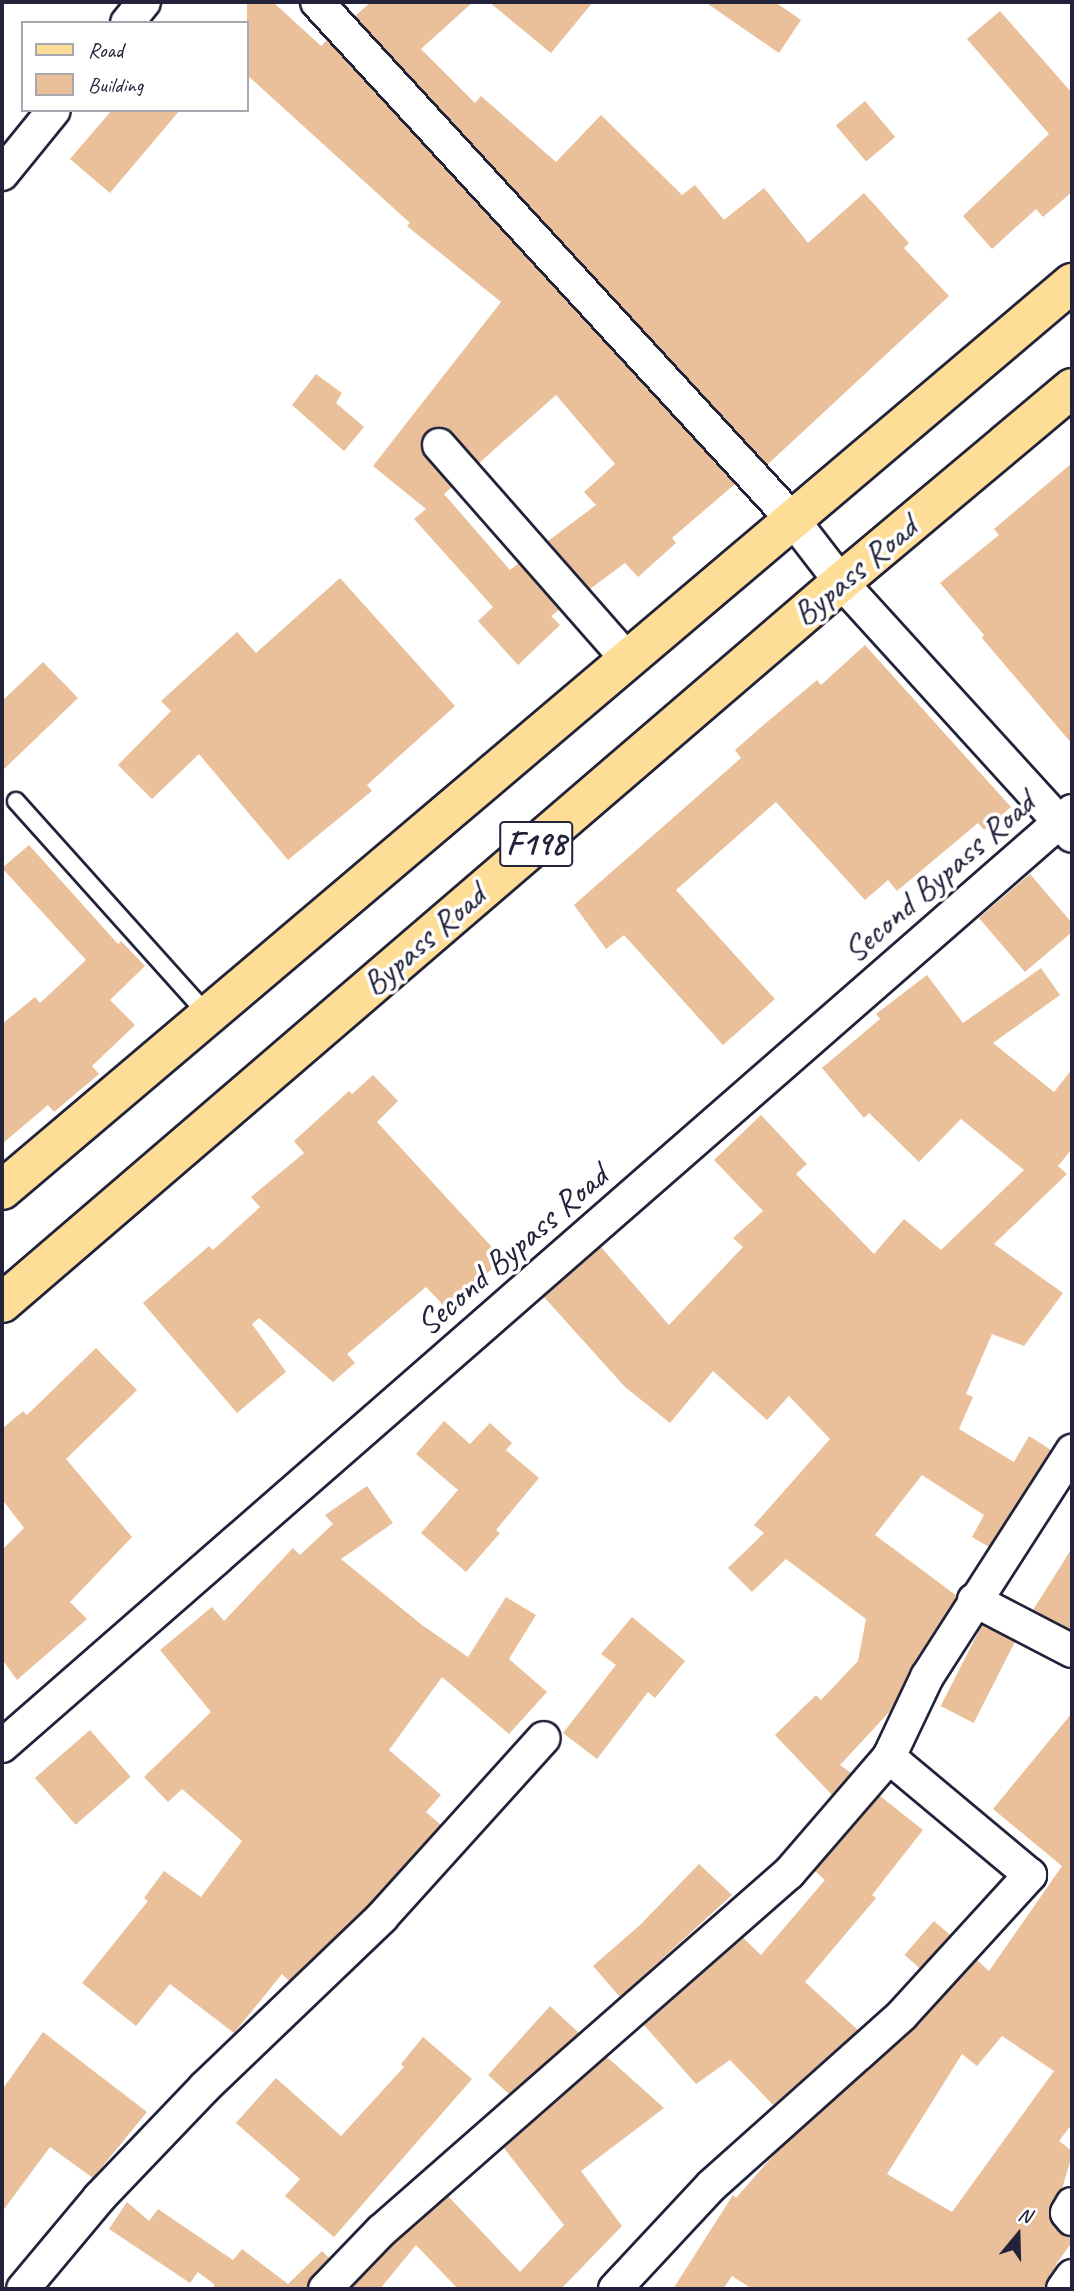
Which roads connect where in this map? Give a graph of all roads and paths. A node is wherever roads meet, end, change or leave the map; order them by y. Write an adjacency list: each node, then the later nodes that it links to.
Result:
1 (144, 2): 3 (street)
2 (317, 2): 9 (street)
3 (129, 21)
4 (52, 112): 5 (street)
5 (2, 174)
6 (1072, 283): 9 (main road, F198)
7 (1072, 388): 10 (main road, Bypass Road / F198)
8 (439, 445): 11 (street)
9 (793, 520): 10 (street); 11 (main road, F198)
10 (841, 582): 13 (street); 16 (main road, Bypass Road / F198)
11 (628, 660): 14 (main road, F198)
12 (16, 801): 14 (lane)
13 (1068, 823): 21 (street, Second Bypass Road)
14 (208, 1015): 15 (main road, F198)
15 (2, 1190)
16 (2, 1303)
17 (1072, 1451): 18 (street)
18 (974, 1600): 19 (street); 22 (street)
19 (1072, 1651)
20 (544, 1738): 26 (street)
21 (2, 1746)
22 (889, 1757): 27 (street); 28 (street)
23 (1072, 2204): 24 (street)
24 (1072, 2219)
25 (1072, 2276): 29 (street)
26 (23, 2289)
27 (325, 2289)
28 (615, 2289)
29 (1063, 2289)

